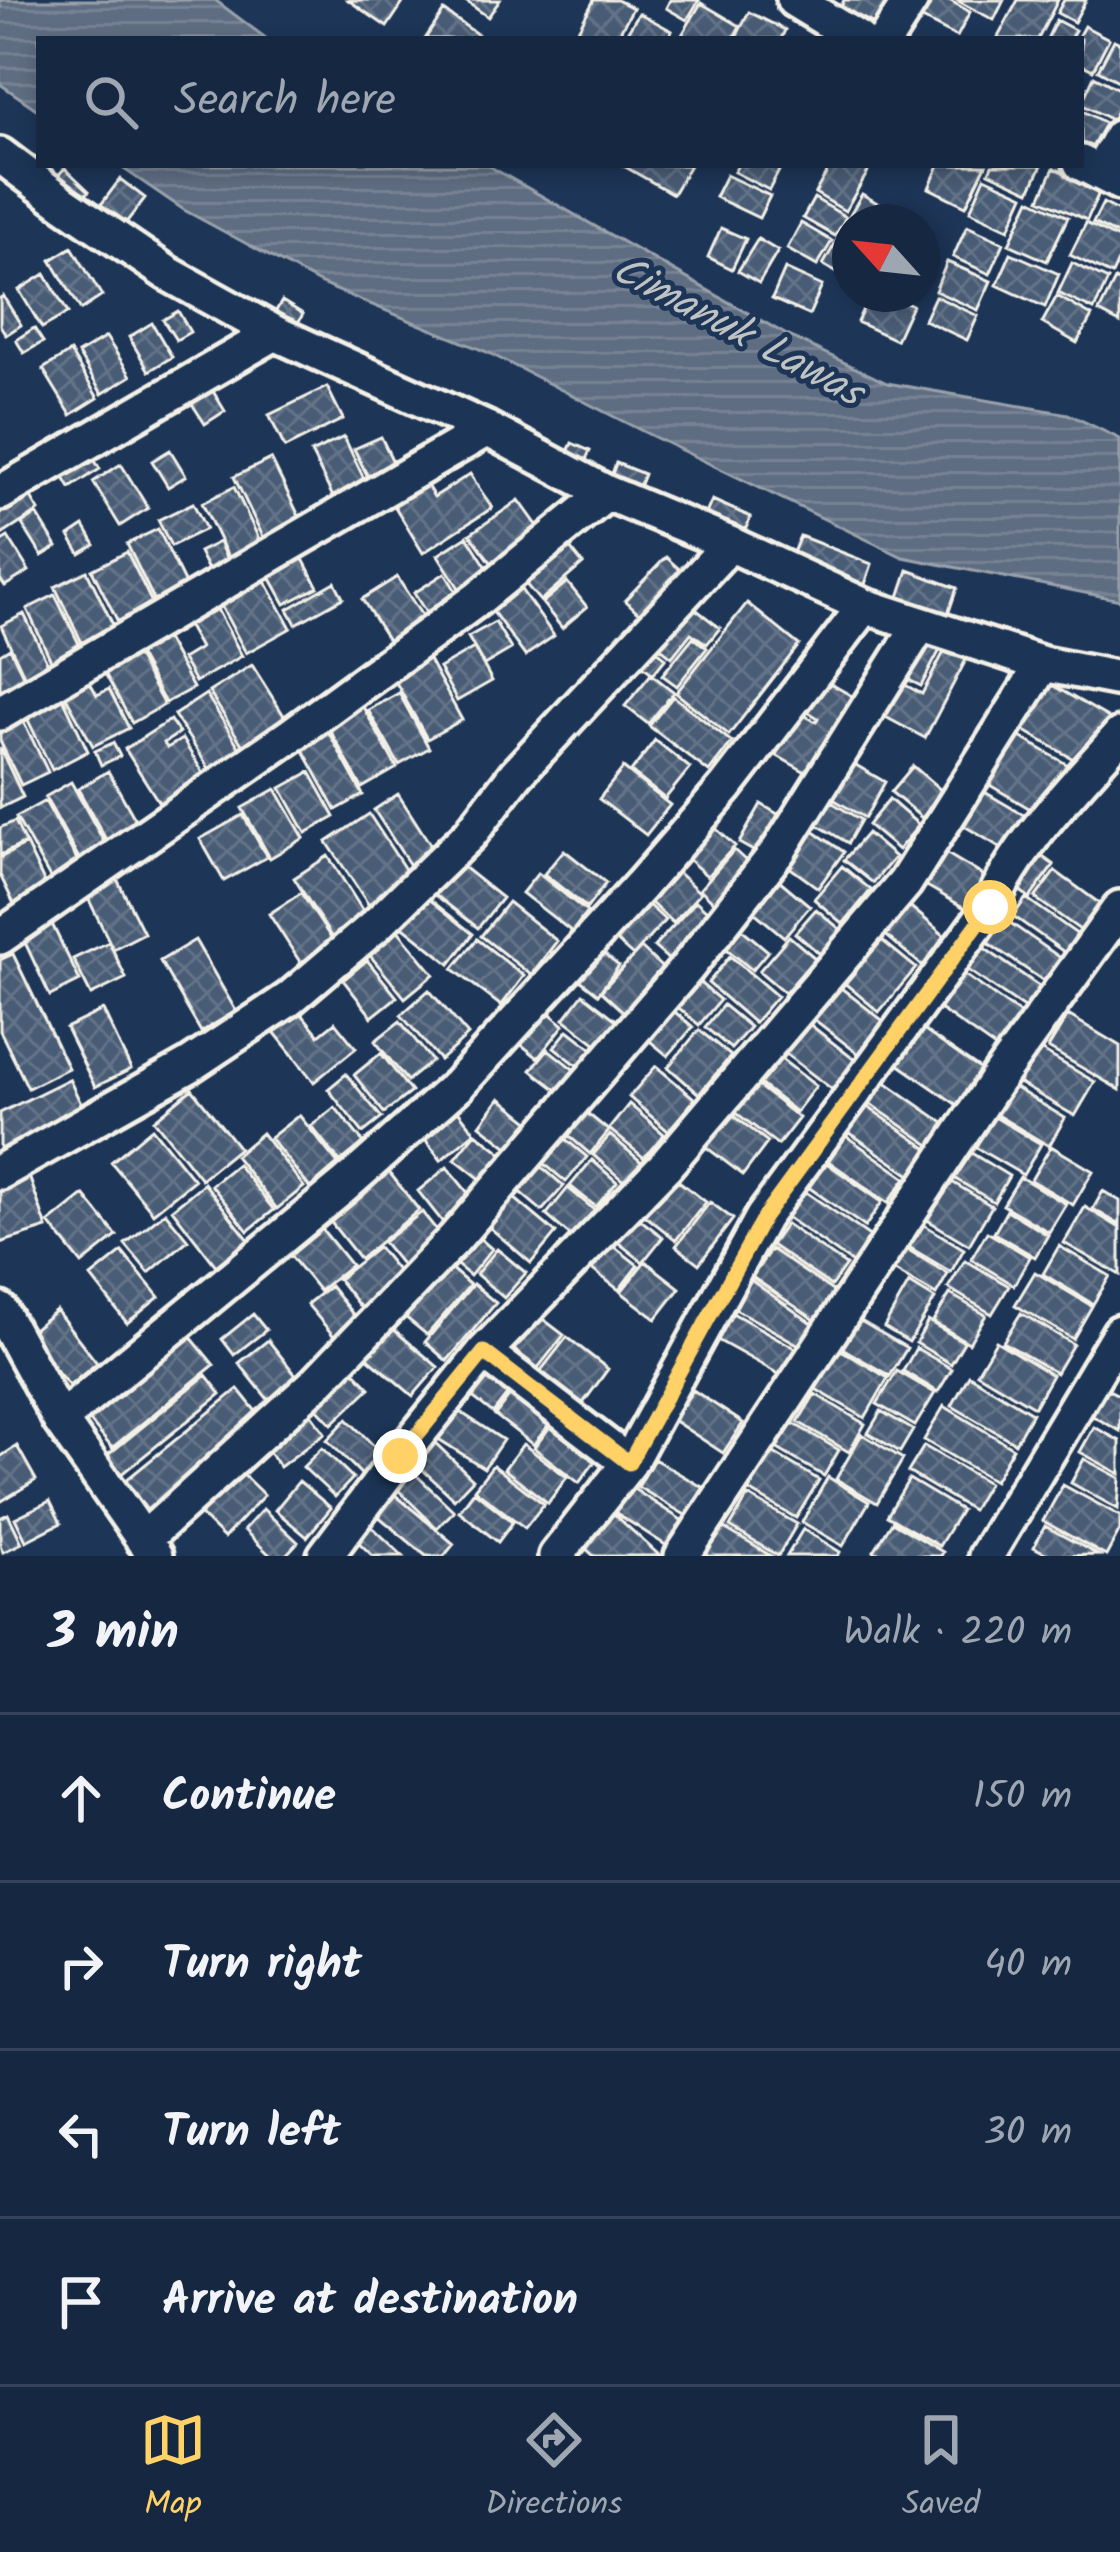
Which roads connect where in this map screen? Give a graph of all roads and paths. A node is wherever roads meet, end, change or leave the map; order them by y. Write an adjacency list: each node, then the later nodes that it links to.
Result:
1 (794, 0): 3 (street)
2 (911, 0): 4 (street)
3 (853, 36)
4 (888, 36)
5 (1120, 137): 7 (street)
6 (0, 155): 8 (street)
7 (1100, 173)
8 (275, 333): 9 (street); 11 (street)
9 (487, 429): 10 (street); 17 (street)
10 (607, 493): 12 (street); 20 (street)
11 (0, 494)
12 (730, 544): 13 (street); 21 (street)
13 (865, 606): 14 (street); 25 (street)
14 (920, 625): 15 (street); 27 (street)
15 (1043, 664): 16 (street); 24 (street)
16 (1120, 679)
17 (0, 713)
18 (1120, 735): 26 (street)
19 (1120, 908): 30 (street)
20 (0, 938)
21 (0, 1172)
22 (0, 1310): 25 (street)
23 (1120, 1332): 31 (street)
24 (484, 1352): 26 (street); 28 (street)
25 (60, 1420): 27 (street)
26 (629, 1463): 29 (street)
27 (149, 1548)
28 (325, 1556)
29 (556, 1556)
30 (682, 1556)
31 (986, 1556)

